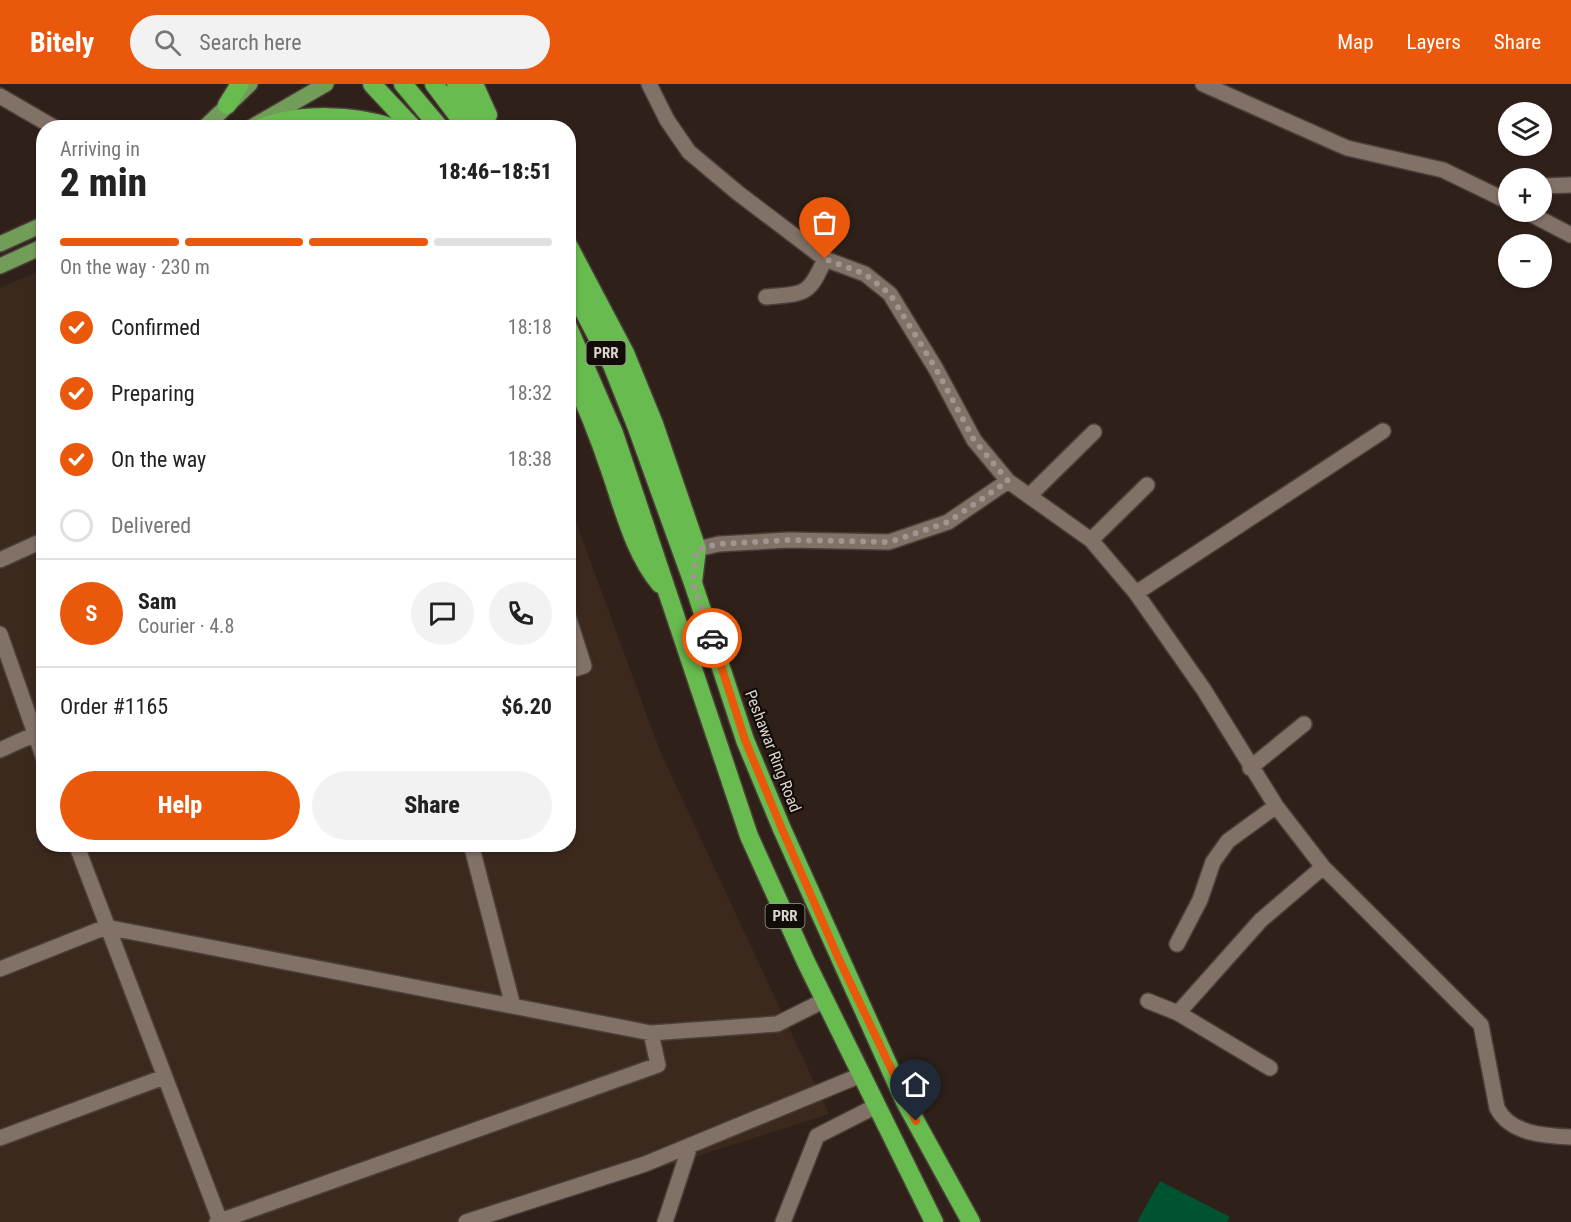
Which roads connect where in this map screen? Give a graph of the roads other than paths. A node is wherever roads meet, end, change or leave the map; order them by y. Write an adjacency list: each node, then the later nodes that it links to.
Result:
1 (240, 84): 12 (highway)
2 (250, 84): 12 (main road)
3 (326, 84): 15 (main road)
4 (372, 84): 18 (highway)
5 (404, 84): 19 (highway)
6 (434, 84): 20 (highway)
7 (456, 84): 21 (highway)
8 (474, 84): 22 (highway)
9 (649, 84): 33 (street)
10 (1203, 84): 25 (street)
11 (0, 96): 13 (street)
12 (227, 105): 14 (main road)
13 (41, 120)
14 (212, 120)
15 (267, 120)
16 (336, 120): 17 (highway)
17 (354, 120)
18 (406, 120)
19 (433, 120)
20 (461, 120)
21 (482, 120)
22 (490, 120)
23 (1571, 185): 24 (street)
24 (1552, 186)
25 (1482, 187): 26 (street); 27 (street)
26 (1498, 187)
27 (1498, 196)
28 (1546, 222): 30 (street)
29 (36, 228): 31 (main road)
30 (1571, 235)
31 (0, 244)
32 (36, 250): 35 (main road)
33 (825, 259): 37 (street); 42 (street)
34 (576, 260): 47 (highway)
35 (0, 266)
36 (576, 296): 49 (highway, Peshawar Ring Road / PRR)
37 (766, 297)
38 (576, 345): 51 (highway, PRR)
39 (576, 385): 51 (highway)
40 (1383, 431): 50 (street)
41 (1094, 432): 44 (street)
42 (1008, 481): 44 (street); 47 (street)
43 (1147, 485): 45 (street)
44 (1029, 496): 45 (street)
45 (1091, 540): 50 (street)
46 (36, 544): 48 (street)
47 (697, 549): 49 (highway)
48 (0, 560)
49 (693, 583): 84 (highway, Peshawar Ring Road / PRR)
50 (1136, 593): 59 (street)
51 (671, 596): 67 (highway, PRR)
52 (0, 634): 55 (street)
53 (576, 641): 54 (street)
54 (576, 668)
55 (36, 724)
56 (1304, 724): 59 (street)
57 (36, 733): 58 (street)
58 (0, 750)
59 (1250, 768): 60 (street)
60 (1276, 806): 63 (street); 65 (street)
61 (78, 852): 64 (street)
62 (473, 852): 69 (street)
63 (1323, 867): 70 (street); 76 (street)
64 (106, 927): 66 (street); 69 (street); 74 (street)
65 (1178, 944)
66 (0, 969)
67 (825, 1000): 71 (street); 73 (highway, PRR)
68 (1148, 1001): 70 (street)
69 (513, 1006): 71 (street)
70 (1178, 1013): 72 (street)
71 (651, 1033): 80 (street)
72 (1270, 1068)
73 (861, 1075): 75 (highway, PRR); 78 (street)
74 (164, 1077): 77 (street); 80 (street)
75 (876, 1106): 79 (highway, PRR); 83 (street)
76 (1571, 1137)
77 (0, 1138)
78 (690, 1146): 81 (street); 82 (street)
79 (930, 1220)
80 (218, 1222)
81 (466, 1222)
82 (665, 1222)
83 (783, 1222)
84 (971, 1222)

